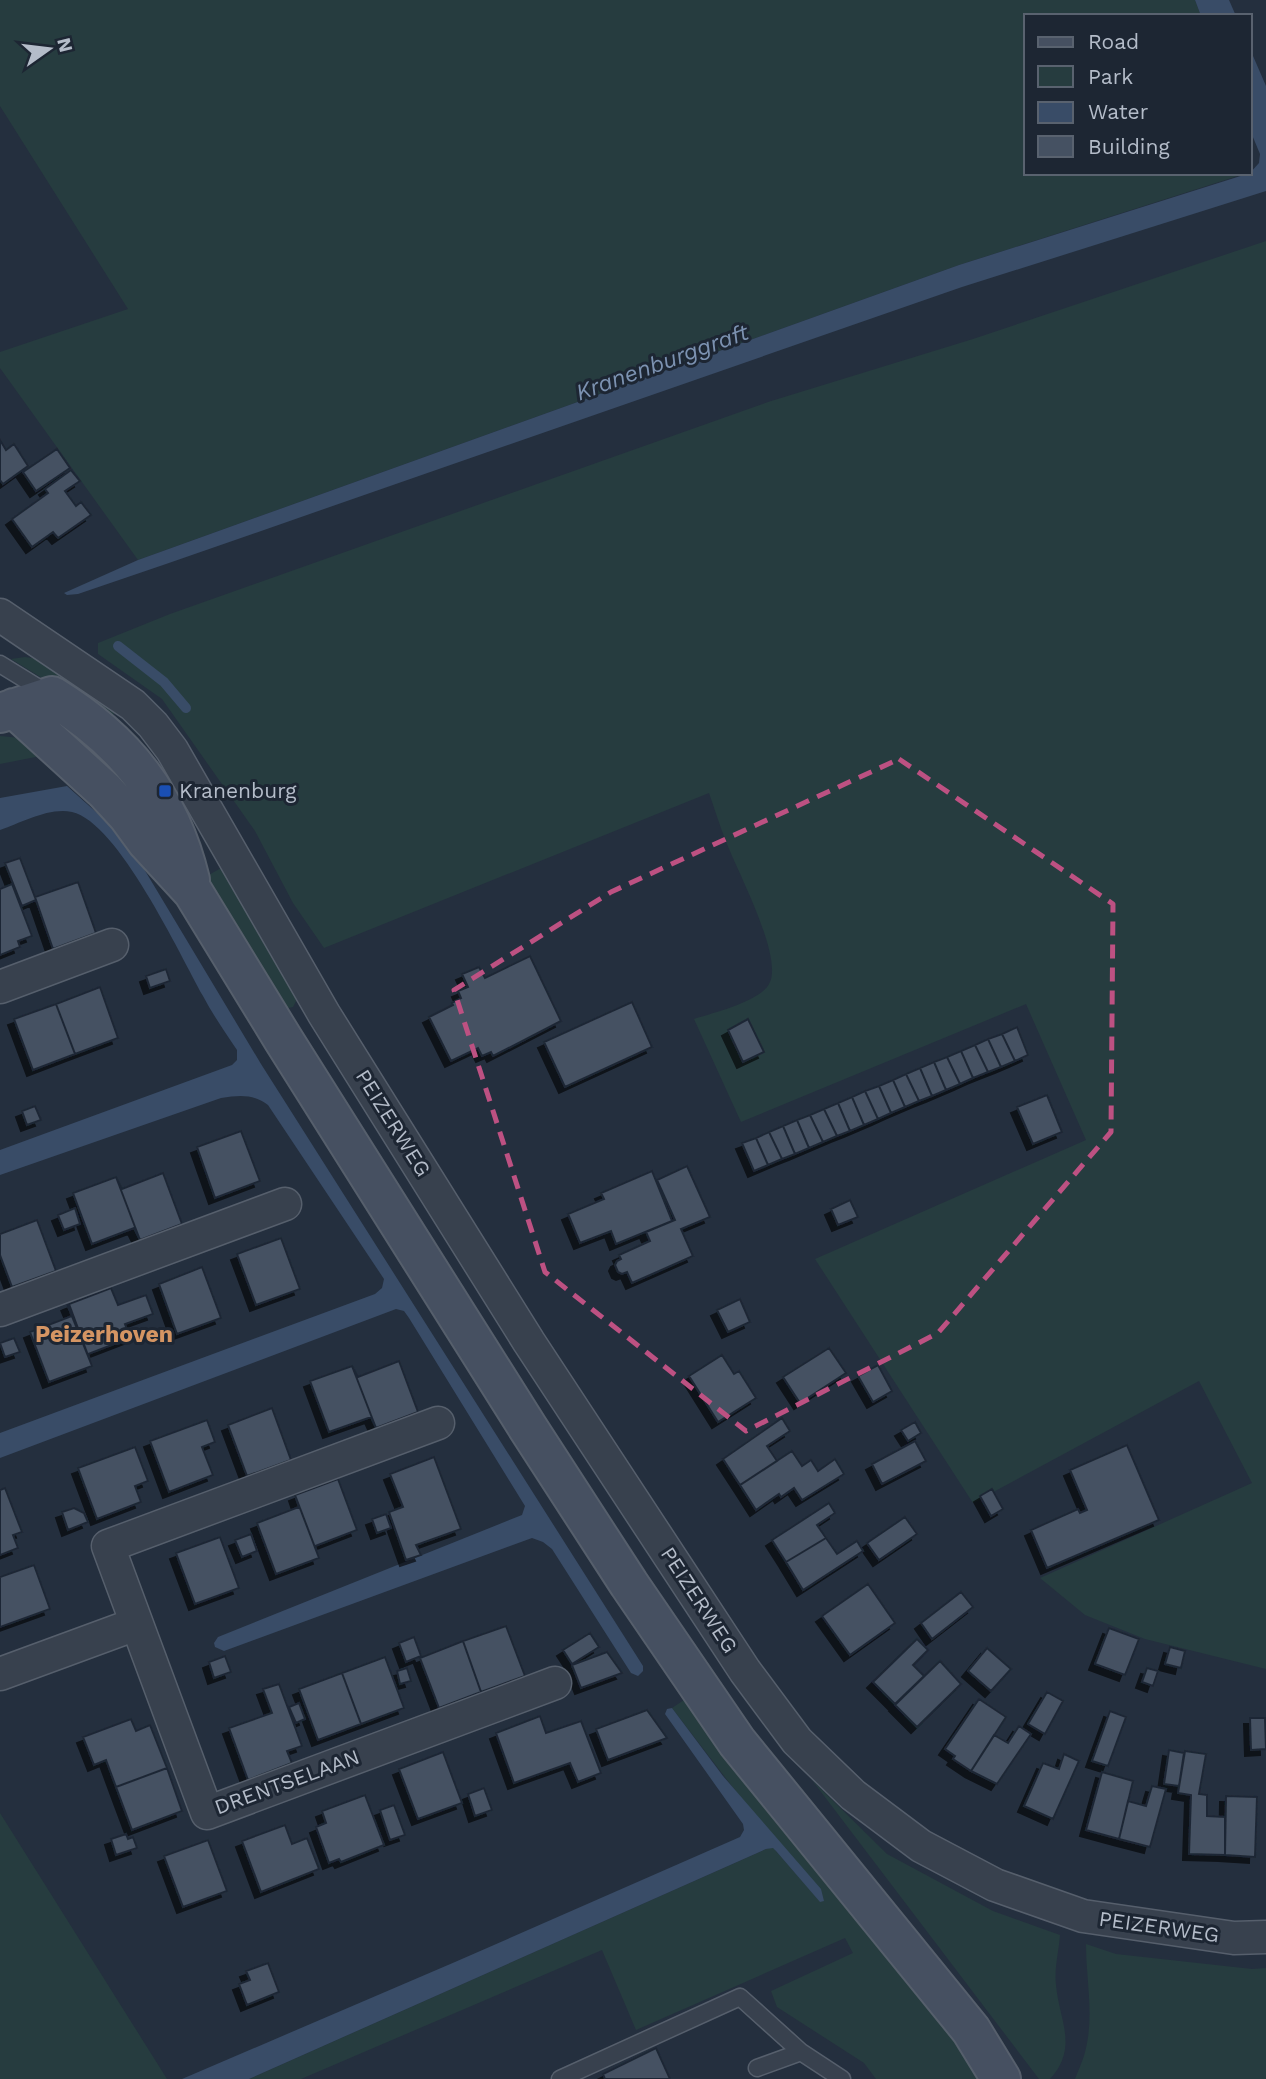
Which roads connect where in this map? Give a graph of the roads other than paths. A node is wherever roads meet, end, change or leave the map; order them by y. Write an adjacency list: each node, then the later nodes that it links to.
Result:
1 (0, 615): 8 (street, PEIZERWEG)
2 (0, 664): 3 (lane)
3 (52, 696): 4 (street); 5 (street)
4 (5, 706): 5 (street)
5 (193, 892): 9 (street)
6 (112, 945): 7 (street)
7 (0, 987)
8 (324, 1014): 9 (street); 16 (street, PEIZERWEG)
9 (283, 1039): 17 (street)
10 (285, 1204): 11 (street)
11 (0, 1310)
12 (438, 1423): 13 (street, DRENTSELAAN)
13 (136, 1624): 14 (street); 15 (street, DRENTSELAAN)
14 (0, 1674)
15 (555, 1684)
16 (1266, 1937)
17 (971, 2030): 22 (street); 23 (street)
18 (801, 2052): 19 (lane); 20 (lane); 21 (lane)
19 (757, 2068)
20 (560, 2079)
21 (842, 2079)
22 (1000, 2079)
23 (1024, 2079)

